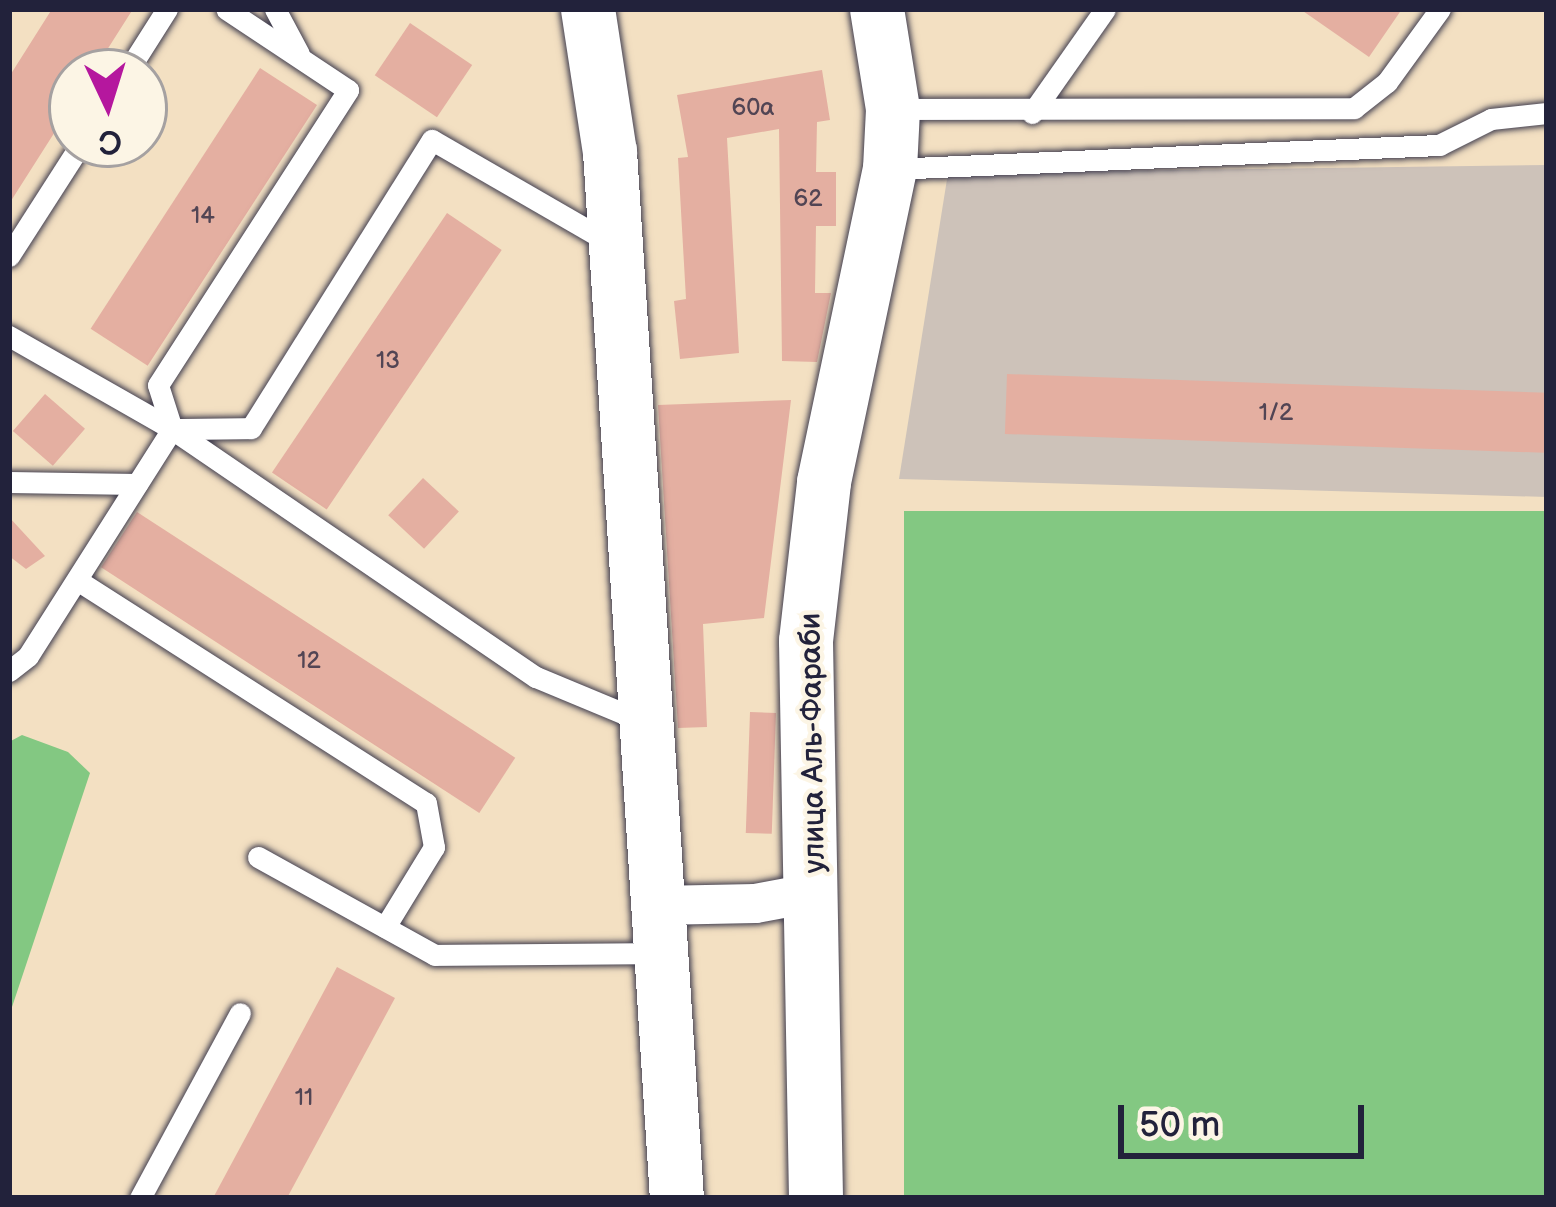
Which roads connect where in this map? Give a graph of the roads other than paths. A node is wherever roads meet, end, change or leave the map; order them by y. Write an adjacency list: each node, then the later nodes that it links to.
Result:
1 (167, 9): 8 (lane)
2 (226, 9): 9 (lane)
3 (275, 9): 9 (lane)
4 (588, 9): 15 (main road)
5 (877, 9): 10 (main road, улица Аль-Фараби)
6 (1105, 9): 11 (lane)
7 (1440, 9): 11 (lane)
8 (142, 48)
9 (302, 60): 18 (lane)
10 (893, 109): 11 (lane); 14 (main road, улица Аль-Фараби)
11 (1032, 113)
12 (1547, 113): 14 (lane)
13 (66, 168): 16 (lane)
14 (890, 169): 25 (main road, улица Аль-Фараби)
15 (614, 246): 18 (lane); 23 (main road)
16 (9, 256)
17 (9, 336): 18 (lane)
18 (172, 429): 20 (lane); 23 (lane)
19 (9, 482): 20 (lane)
20 (137, 484): 21 (lane)
21 (77, 580): 22 (lane); 26 (lane)
22 (9, 671)
23 (645, 722): 27 (main road)
24 (258, 857): 26 (lane)
25 (814, 892): 27 (street); 31 (main road, улица Аль-Фараби)
26 (385, 927): 27 (lane)
27 (659, 929): 30 (main road)
28 (241, 1012): 29 (lane)
29 (140, 1198)
30 (677, 1198)
31 (816, 1198)

